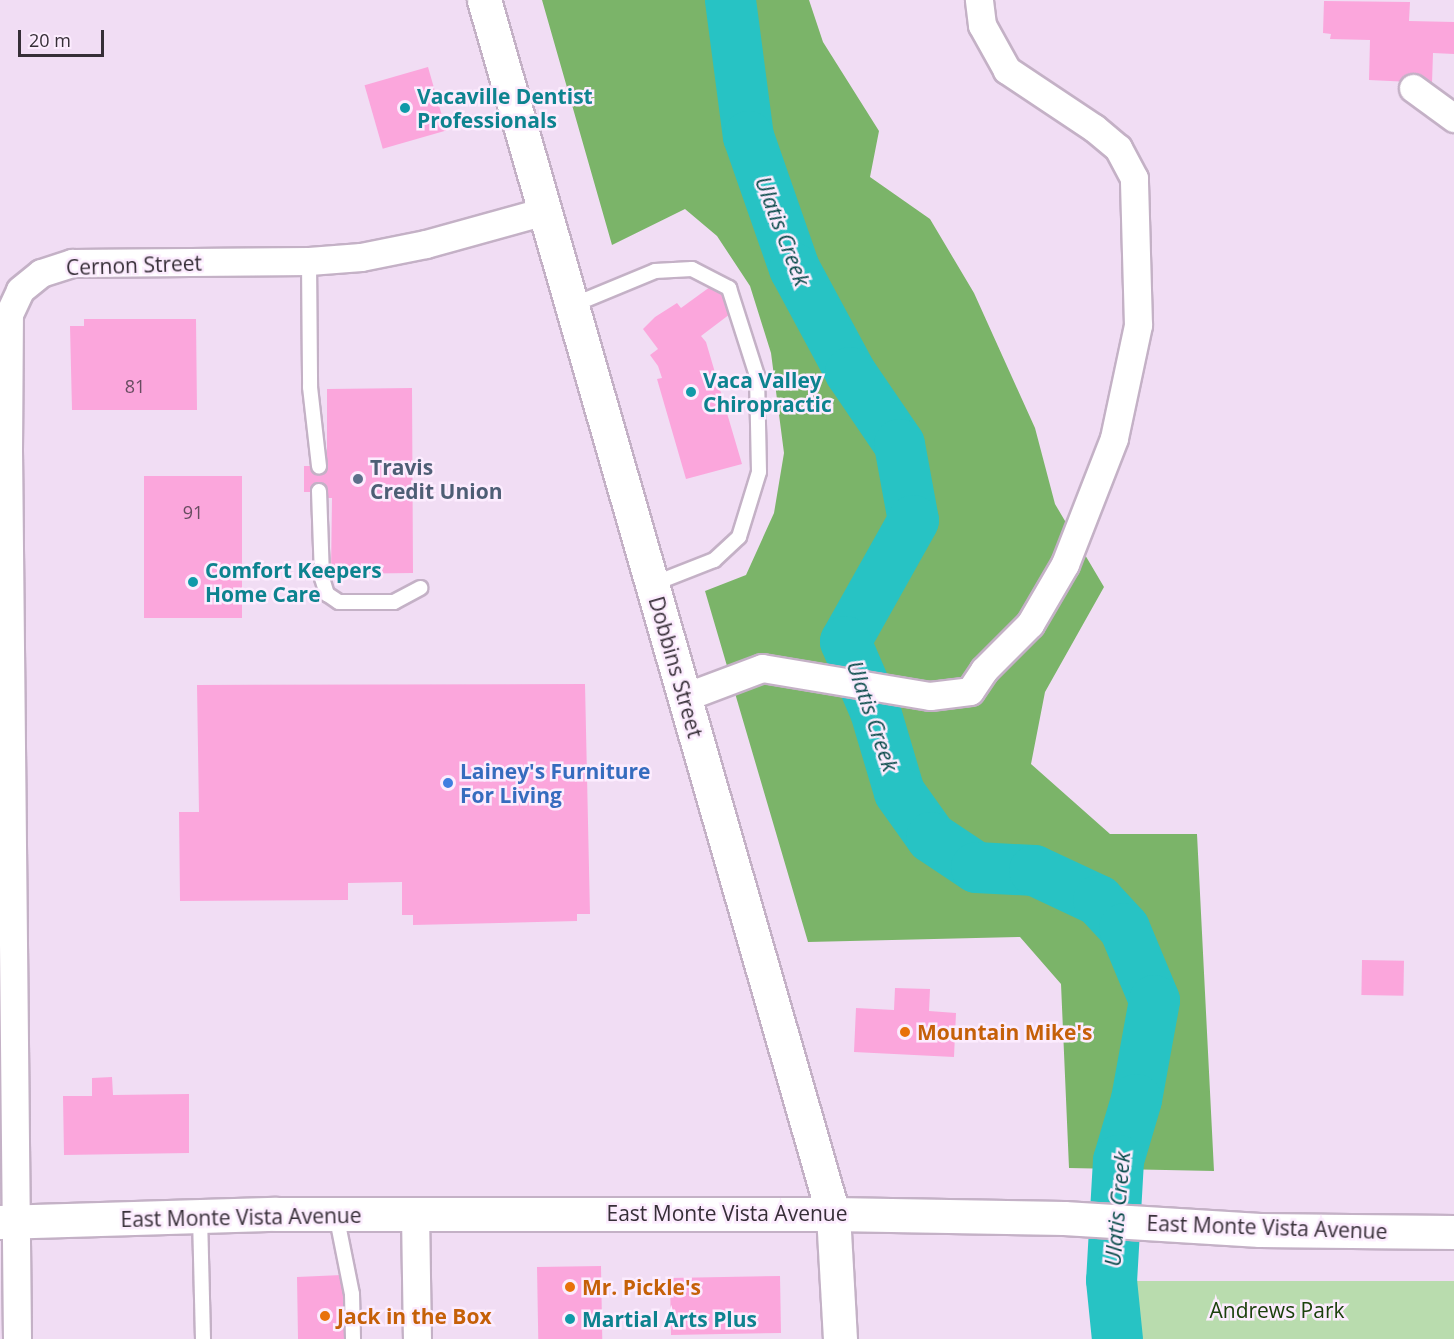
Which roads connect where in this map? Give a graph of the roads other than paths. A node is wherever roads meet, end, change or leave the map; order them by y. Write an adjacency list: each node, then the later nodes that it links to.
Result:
1 (484, 0): 5 (main road, Dobbins Street)
2 (980, 0): 12 (street)
3 (1413, 88): 4 (street)
4 (1454, 118)
5 (545, 211): 6 (street, Cernon Street); 7 (main road, Dobbins Street)
6 (309, 261): 8 (lane); 17 (street, Cernon Street)
7 (573, 305): 10 (main road, Dobbins Street); 10 (lane)
8 (319, 466)
9 (319, 491): 11 (lane)
10 (653, 584): 12 (main road, Dobbins Street)
11 (420, 588)
12 (685, 697): 15 (main road, Dobbins Street)
13 (415, 1213): 14 (main road, East Monte Vista Avenue); 15 (main road, East Monte Vista Avenue); 22 (street)
14 (336, 1214): 16 (main road, East Monte Vista Avenue); 21 (lane)
15 (833, 1214): 18 (main road, East Monte Vista Avenue); 23 (main road, Dobbins Street)
16 (200, 1216): 17 (main road, East Monte Vista Avenue); 20 (lane)
17 (8, 1222): 19 (street, Cernon Street)
18 (1454, 1232)
19 (17, 1339)
20 (203, 1339)
21 (353, 1339)
22 (417, 1339)
23 (840, 1339)

